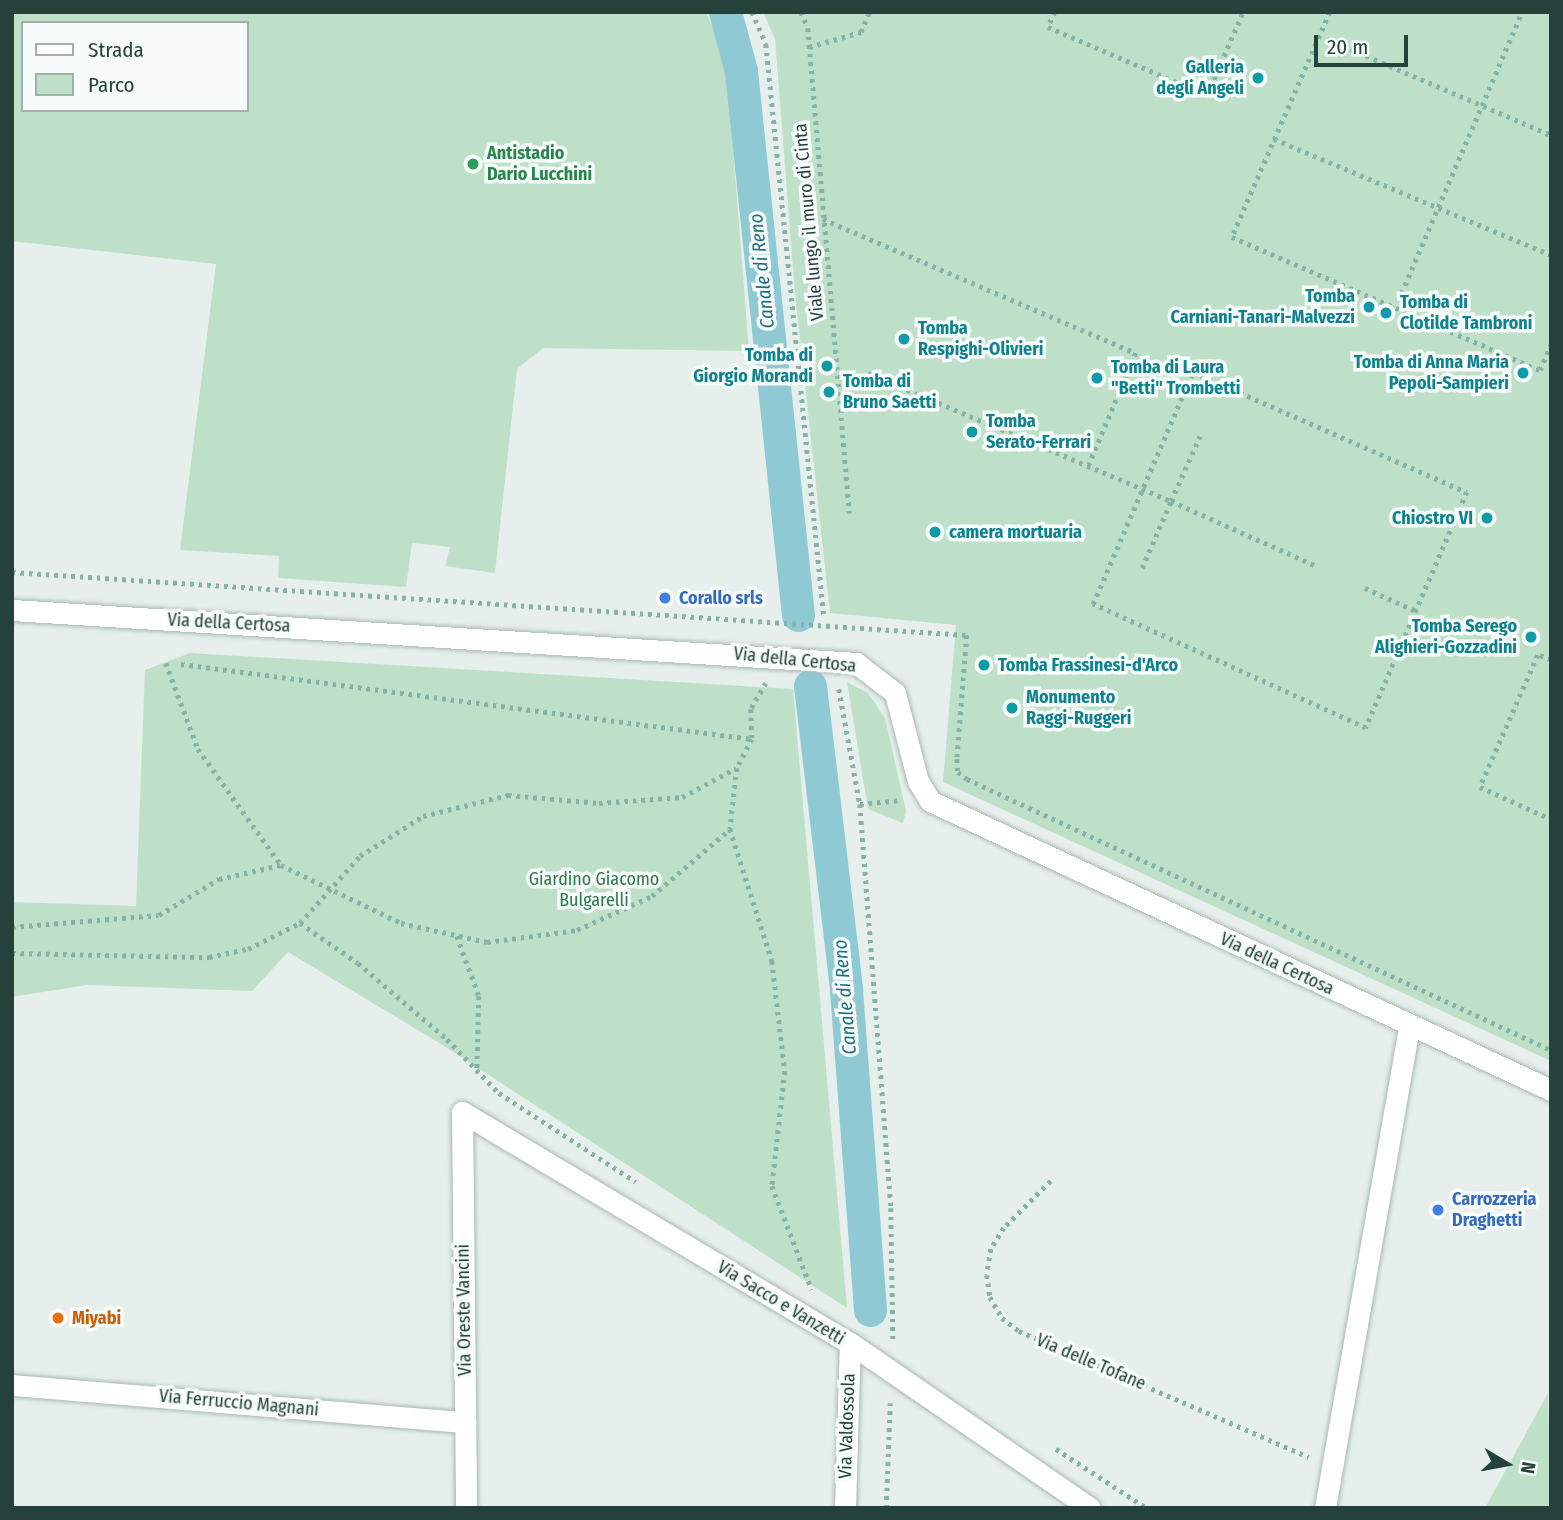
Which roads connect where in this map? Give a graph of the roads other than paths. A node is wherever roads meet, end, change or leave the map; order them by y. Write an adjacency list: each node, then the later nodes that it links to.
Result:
1 (12, 610): 2 (street, Via della Certosa)
2 (1409, 1025): 3 (street, Via della Certosa); 11 (street)
3 (1551, 1090)
4 (462, 1112): 5 (street, Via Sacco e Vanzetti); 7 (street, Via Oreste Vancini)
5 (850, 1343): 9 (street, Via Valdossola); 10 (street, Via Sacco e Vanzetti)
6 (12, 1385): 7 (street, Via Ferruccio Magnani)
7 (465, 1422): 8 (street, Via Oreste Vancini)
8 (466, 1508)
9 (845, 1508)
10 (1090, 1508)
11 (1325, 1508)

